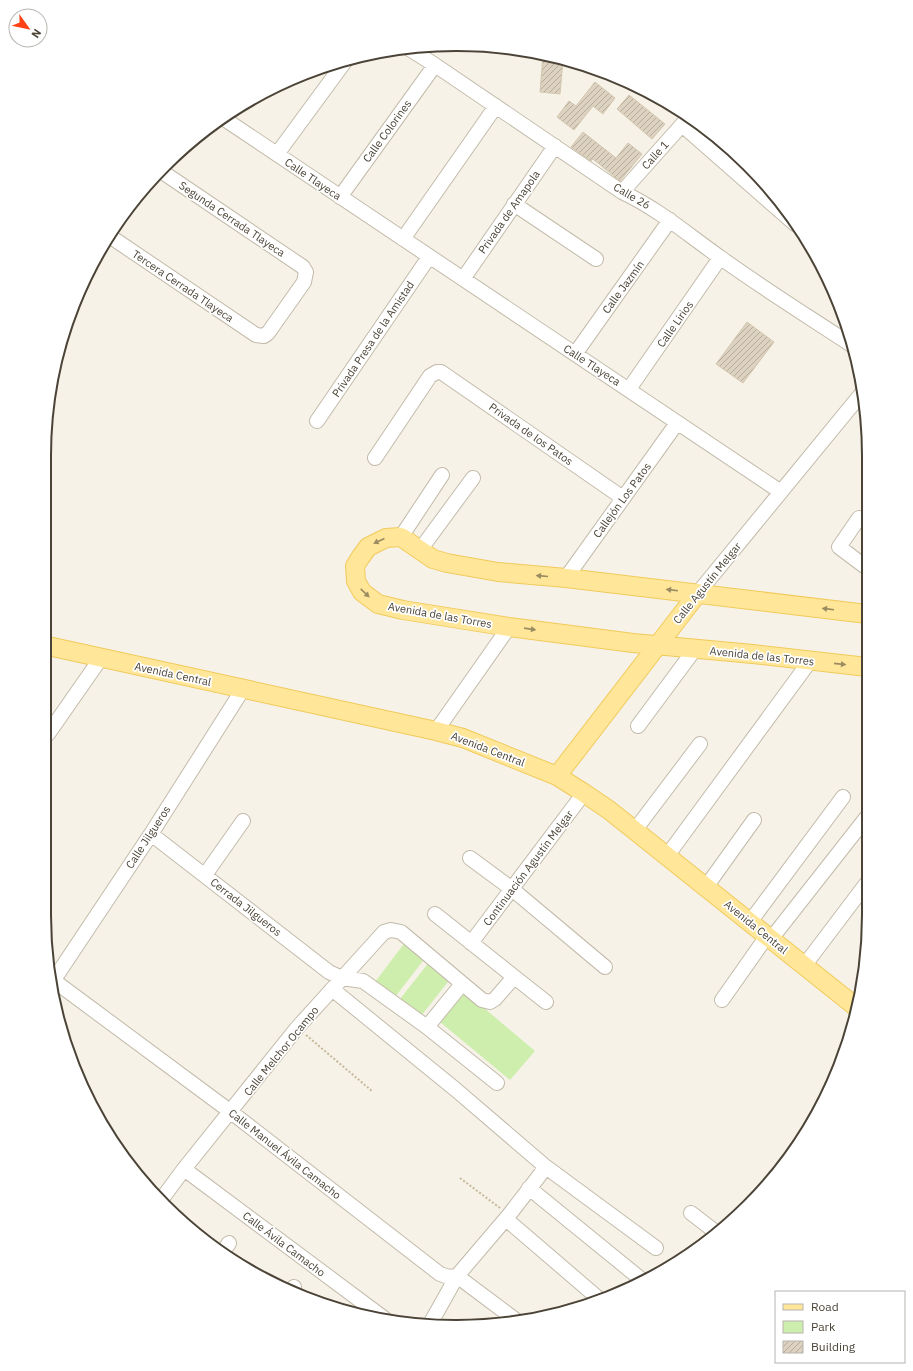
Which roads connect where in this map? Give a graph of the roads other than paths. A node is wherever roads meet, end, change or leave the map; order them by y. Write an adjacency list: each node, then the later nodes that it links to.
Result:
1 (416, 53): 2 (street, Calle 26)
2 (435, 65): 4 (street, Calle 26); 12 (street, Calle Colorines)
3 (340, 69): 9 (street)
4 (496, 106): 8 (street, Calle 26); 16 (street)
5 (228, 121): 9 (street, Calle Tlayeca)
6 (685, 121): 11 (street, Calle 1)
7 (687, 123): 13 (street)
8 (555, 146): 11 (street, Calle 26); 14 (street, Privada de Amapola)
9 (277, 154): 12 (street, Calle Tlayeca)
10 (166, 174): 22 (street, Segunda Cerrada Tlayeca)
11 (622, 192): 15 (street, Calle 26)
12 (340, 197): 16 (street, Calle Tlayeca)
13 (772, 202)
14 (514, 204): 20 (street); 21 (street, Privada de Amapola)
15 (670, 220): 19 (street, Calle 26); 24 (street, Calle Jazmín)
16 (403, 239): 18 (street, Calle Tlayeca)
17 (114, 240): 22 (street, Tercera Cerrada Tlayeca)
18 (429, 257): 21 (street, Calle Tlayeca); 27 (street, Privada Presa de la Amistad)
19 (720, 258): 23 (street, Calle 26); 25 (street, Calle Lirios)
20 (596, 259)
21 (463, 279): 24 (street, Calle Tlayeca)
22 (256, 335)
23 (844, 340)
24 (575, 354): 25 (street, Calle Tlayeca)
25 (629, 389): 28 (street, Calle Tlayeca)
26 (858, 398): 32 (street, Calle Agustín Melgar)
27 (317, 421)
28 (677, 423): 32 (street, Calle Tlayeca); 33 (street, Callejón Los Patos)
29 (375, 458): 33 (street, Privada de los Patos)
30 (442, 475): 35 (street)
31 (473, 478): 36 (street)
32 (781, 492): 39 (street, Calle Agustín Melgar)
33 (623, 498): 38 (street, Callejón Los Patos)
34 (859, 518): 37 (street)
35 (401, 537): 36 (main road); 41 (main road, Avenida de las Torres, one-way to 41)
36 (420, 550): 38 (main road, one-way to 36)
37 (862, 564)
38 (566, 578): 39 (main road, one-way to 38)
39 (698, 593): 40 (main road, one-way to 39); 42 (main road, Calle Agustín Melgar)
40 (862, 613)
41 (509, 627): 42 (main road, Avenida de las Torres, one-way to 42); 51 (street)
42 (657, 645): 44 (main road, Avenida de las Torres); 53 (main road, Calle Agustín Melgar)
43 (51, 647): 45 (main road, Avenida Central)
44 (695, 649): 46 (main road, Avenida de las Torres); 49 (street)
45 (101, 658): 48 (main road, Avenida Central); 50 (street)
46 (810, 661): 47 (main road, Avenida de las Torres, one-way to 47); 61 (street)
47 (862, 666)
48 (243, 689): 51 (main road, Avenida Central); 60 (street, Calle Jilgueros)
49 (638, 726)
50 (51, 730)
51 (436, 731): 53 (main road, Avenida Central)
52 (700, 744): 59 (street)
53 (557, 776): 54 (main road, Avenida Central)
54 (584, 793): 59 (main road, Avenida Central); 65 (street, Continuación Agustín Melgar)
55 (843, 797): 68 (street)
56 (243, 820): 63 (street)
57 (754, 820): 64 (street)
58 (862, 823): 69 (street)
59 (635, 830): 61 (main road, Avenida Central)
60 (151, 834): 63 (street, Cerrada Jilgueros); 73 (street, Calle Jilgueros)
61 (667, 856): 64 (main road, Avenida Central)
62 (470, 858): 65 (street)
63 (205, 875): 75 (street, Cerrada Jilgueros)
64 (706, 887): 68 (main road, Avenida Central)
65 (512, 889): 70 (street, Continuación Agustín Melgar); 72 (street)
66 (862, 889): 71 (street)
67 (435, 914): 70 (street)
68 (750, 922): 69 (main road, Avenida Central)
69 (769, 938): 71 (main road, Avenida Central); 79 (street)
70 (471, 943): 74 (street)
71 (804, 966): 81 (main road, Avenida Central)
72 (605, 967)
73 (56, 976)
74 (514, 977): 76 (street, Calle Melchor Ocampo); 80 (street)
75 (342, 978): 76 (street, Calle Melchor Ocampo); 78 (street, Calle Melchor Ocampo); 82 (street)
76 (462, 984): 82 (street)
77 (58, 986): 84 (street, Calle Manuel Ávila Camacho)
78 (332, 989): 84 (street, Calle Melchor Ocampo); 85 (street)
79 (722, 1000)
80 (546, 1002)
81 (852, 1004)
82 (428, 1027): 83 (street)
83 (497, 1083)
84 (231, 1112): 86 (street, Calle Melchor Ocampo); 93 (street, Calle Manuel Ávila Camacho)
85 (546, 1167): 87 (street); 92 (street)
86 (184, 1169): 88 (street, Calle Melchor Ocampo); 96 (street, Calle Ávila Camacho)
87 (529, 1188): 90 (street); 94 (street)
88 (165, 1195)
89 (691, 1213): 91 (street)
90 (507, 1217): 93 (street); 95 (street)
91 (712, 1229)
92 (656, 1248)
93 (457, 1276): 97 (street, Calle Manuel Ávila Camacho); 98 (street)
94 (638, 1277)
95 (595, 1295)
96 (375, 1312)
97 (512, 1316)
98 (433, 1319)

